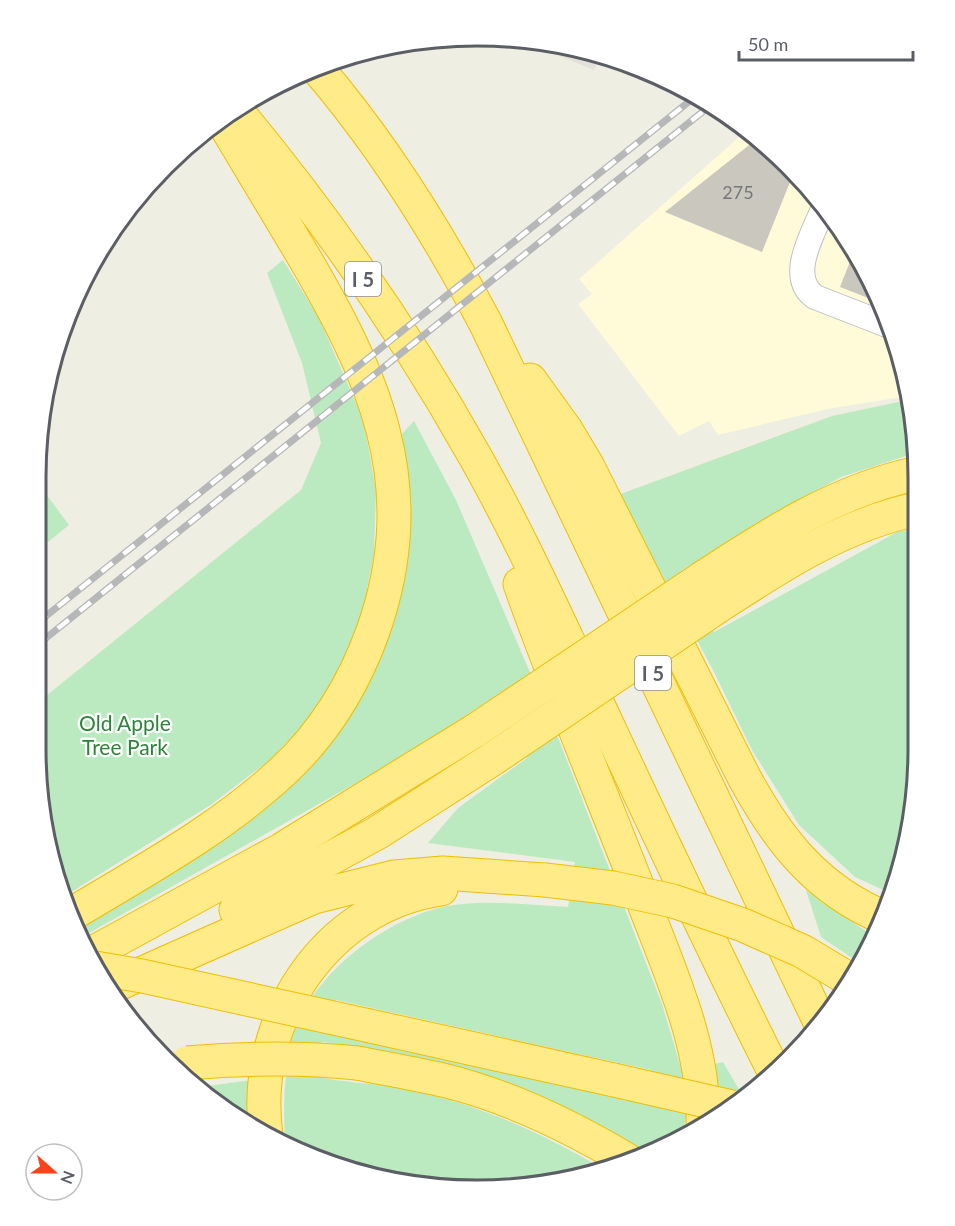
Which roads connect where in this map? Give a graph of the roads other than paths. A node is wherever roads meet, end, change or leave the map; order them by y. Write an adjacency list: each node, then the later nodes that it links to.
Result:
1 (323, 75): 6 (highway, I 5)
2 (242, 117): 7 (highway, I 5)
3 (226, 128): 11 (highway)
4 (820, 217): 5 (street)
5 (880, 322)
6 (486, 324): 12 (highway); 18 (highway, I 5)
7 (476, 458): 20 (highway, I 5); 22 (highway)
8 (908, 476): 13 (highway, bridge)
9 (908, 512): 16 (highway, bridge)
10 (545, 880): 15 (highway, bridge); 17 (highway); 23 (highway)
11 (78, 910)
12 (876, 913)
13 (97, 951)
14 (108, 970): 21 (highway, bridge)
15 (844, 976)
16 (116, 983)
17 (116, 984)
18 (816, 1014)
19 (184, 1064): 24 (highway, bridge)
20 (771, 1064)
21 (721, 1104)
22 (704, 1115)
23 (264, 1123)
24 (616, 1154)

